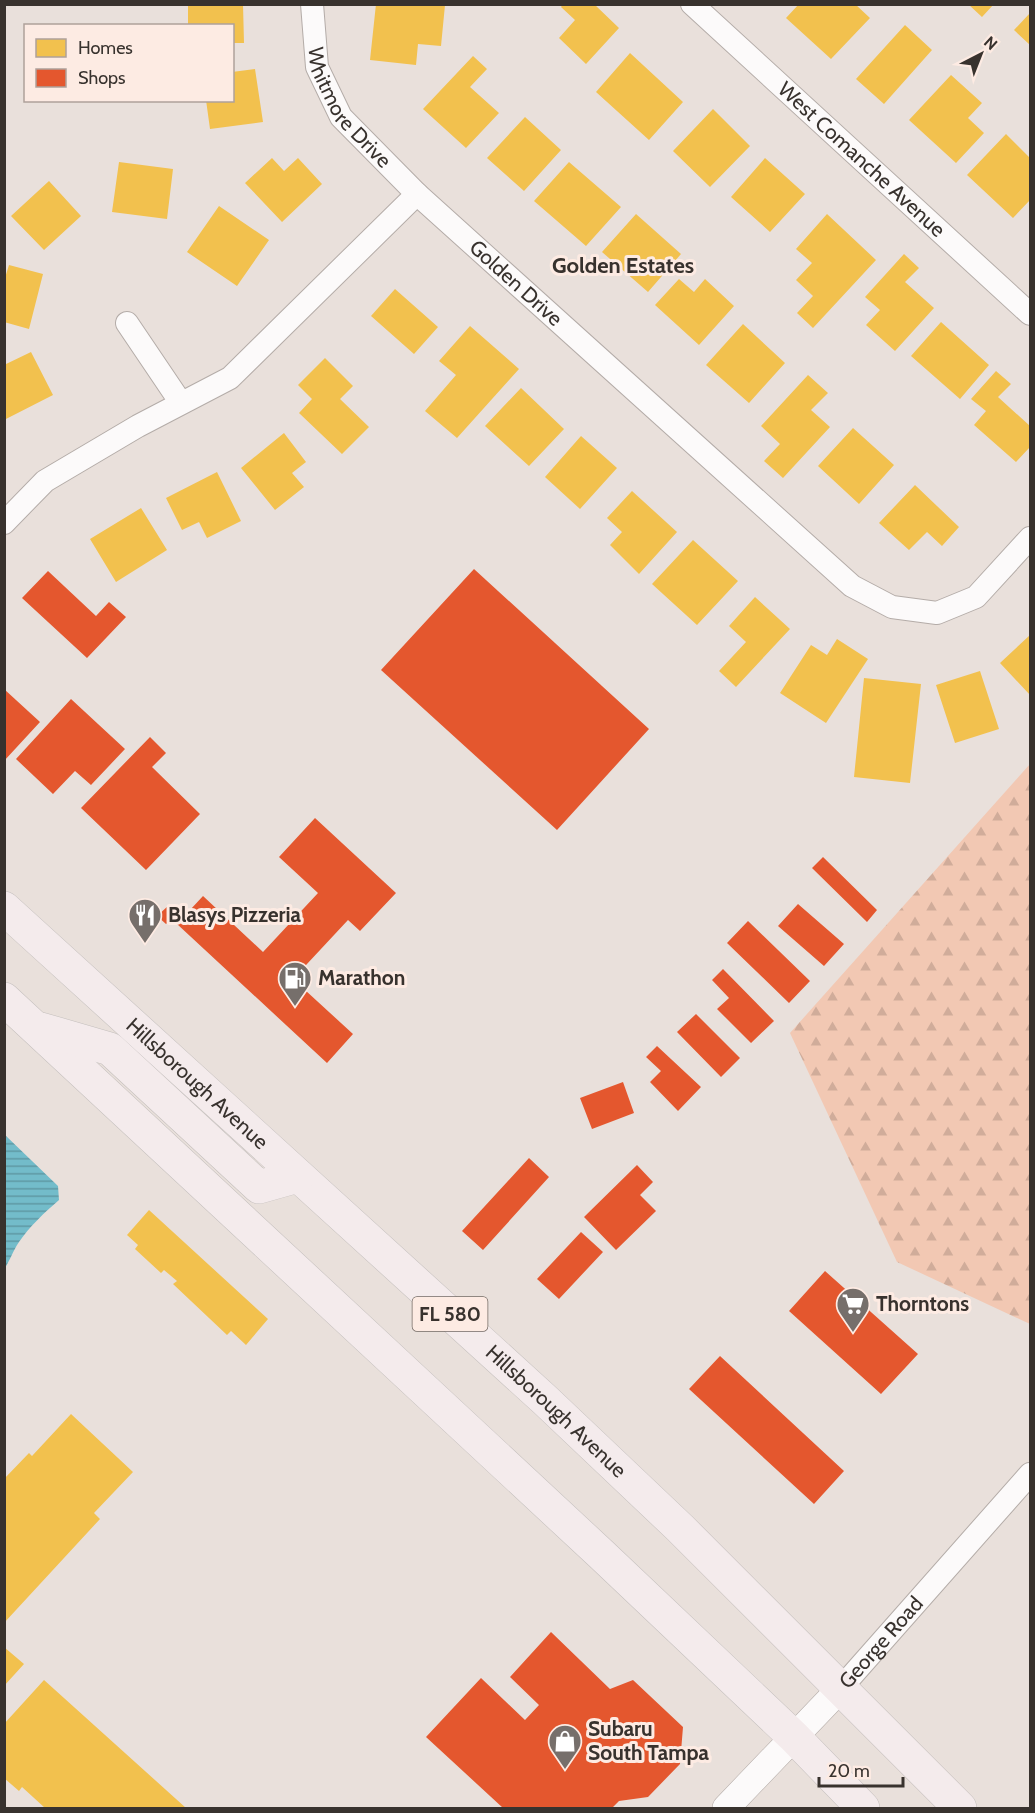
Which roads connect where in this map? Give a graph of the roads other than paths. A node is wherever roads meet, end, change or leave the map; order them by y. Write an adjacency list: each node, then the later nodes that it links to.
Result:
1 (312, 4): 3 (street, Whitmore Drive)
2 (692, 4): 4 (street, West Comanche Avenue)
3 (417, 194): 6 (street); 8 (street, Golden Drive)
4 (1030, 314)
5 (127, 323): 6 (street)
6 (181, 403): 7 (street)
7 (4, 523)
8 (1030, 538)
9 (4, 908): 12 (main road, Hillsborough Avenue / FL 580)
10 (4, 999): 11 (main road)
11 (36, 1028): 12 (main road); 15 (main road)
12 (298, 1176): 14 (main road, Hillsborough Avenue / FL 580)
13 (1030, 1474): 14 (street, George Road)
14 (840, 1689): 15 (street, George Road); 18 (main road, Hillsborough Avenue / FL 580)
15 (794, 1737): 16 (street, George Road); 17 (main road)
16 (726, 1809)
17 (862, 1809)
18 (960, 1809)

